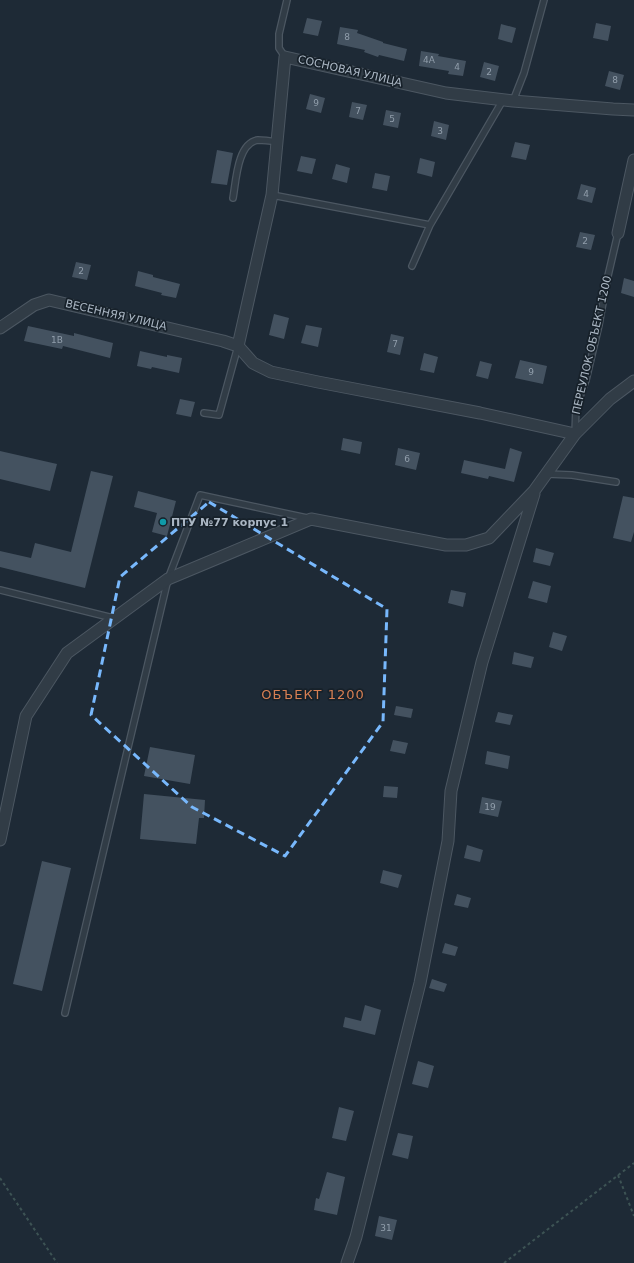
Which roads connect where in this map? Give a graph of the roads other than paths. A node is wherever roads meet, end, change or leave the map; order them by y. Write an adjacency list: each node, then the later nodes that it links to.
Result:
1 (287, 0): 3 (lane)
2 (544, 0): 4 (lane)
3 (285, 57): 4 (street, СОСНОВАЯ УЛИЦА); 6 (street, СОСНОВАЯ УЛИЦА)
4 (508, 100): 5 (street, СОСНОВАЯ УЛИЦА); 10 (lane)
5 (634, 110)
6 (277, 142): 8 (street, СОСНОВАЯ УЛИЦА); 9 (lane)
7 (634, 160): 11 (street)
8 (272, 195): 10 (lane); 14 (street, СОСНОВАЯ УЛИЦА)
9 (233, 198)
10 (430, 225): 12 (lane)
11 (618, 233): 17 (lane, ПЕРЕУЛОК ОБЪЕКТ 1200)
12 (412, 266)
13 (0, 328): 14 (street, ВЕСЕННЯЯ УЛИЦА)
14 (238, 346): 16 (lane); 17 (street)
15 (634, 381): 17 (street)
16 (204, 413)
17 (575, 434): 18 (street)
18 (547, 474): 19 (lane); 20 (street)
19 (616, 482)
20 (534, 491): 21 (street); 27 (street)
21 (311, 519): 22 (street); 22 (lane)
22 (168, 579): 24 (street); 26 (lane)
23 (0, 590): 24 (lane)
24 (114, 618): 25 (street)
25 (0, 840)
26 (65, 1013)
27 (346, 1263)

